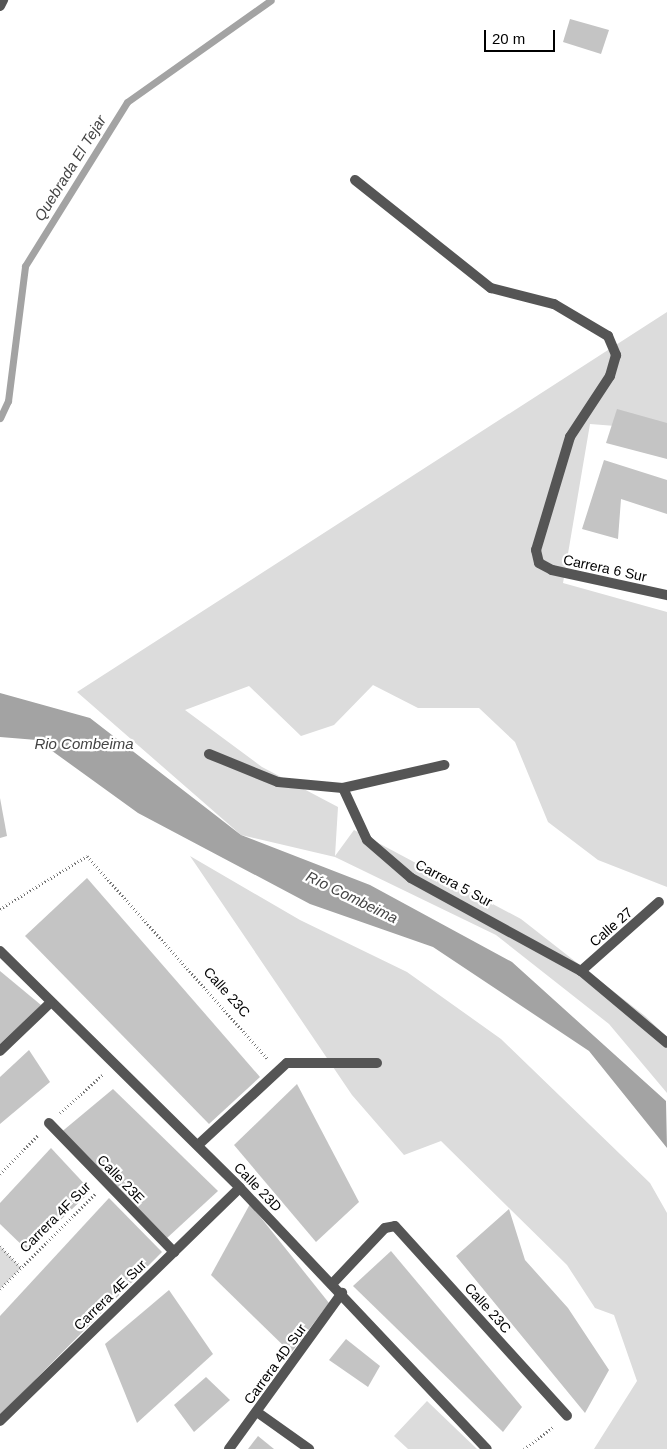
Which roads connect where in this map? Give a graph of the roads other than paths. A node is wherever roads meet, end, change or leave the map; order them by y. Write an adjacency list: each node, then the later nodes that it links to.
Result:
1 (3, 0): 2 (street)
2 (0, 6)
3 (355, 180): 4 (street, Carrera 6 Sur)
4 (667, 595)
5 (209, 754): 7 (street)
6 (444, 765): 7 (street)
7 (343, 788): 10 (street, Carrera 5 Sur)
8 (659, 902): 10 (street, Calle 27)
9 (0, 951): 11 (street, Calle 23D)
10 (581, 971): 12 (street, Carrera 5 Sur)
11 (50, 1003): 13 (street); 16 (street, Calle 23D)
12 (667, 1043)
13 (0, 1051)
14 (377, 1063): 16 (street)
15 (49, 1123): 18 (street, Calle 23E)
16 (198, 1145): 17 (street, Calle 23D)
17 (240, 1188): 18 (street, Carrera 4E Sur); 19 (street, Calle 23D)
18 (174, 1252): 23 (street, Carrera 4E Sur)
19 (332, 1284): 20 (street, Calle 23D); 22 (street, Calle 23C)
20 (342, 1294): 21 (street, Carrera 4D Sur); 26 (street, Calle 23D)
21 (257, 1412): 24 (street, Carrera 4D Sur); 25 (street)
22 (567, 1416)
23 (0, 1421)
24 (229, 1449)
25 (309, 1449)
26 (488, 1449)

